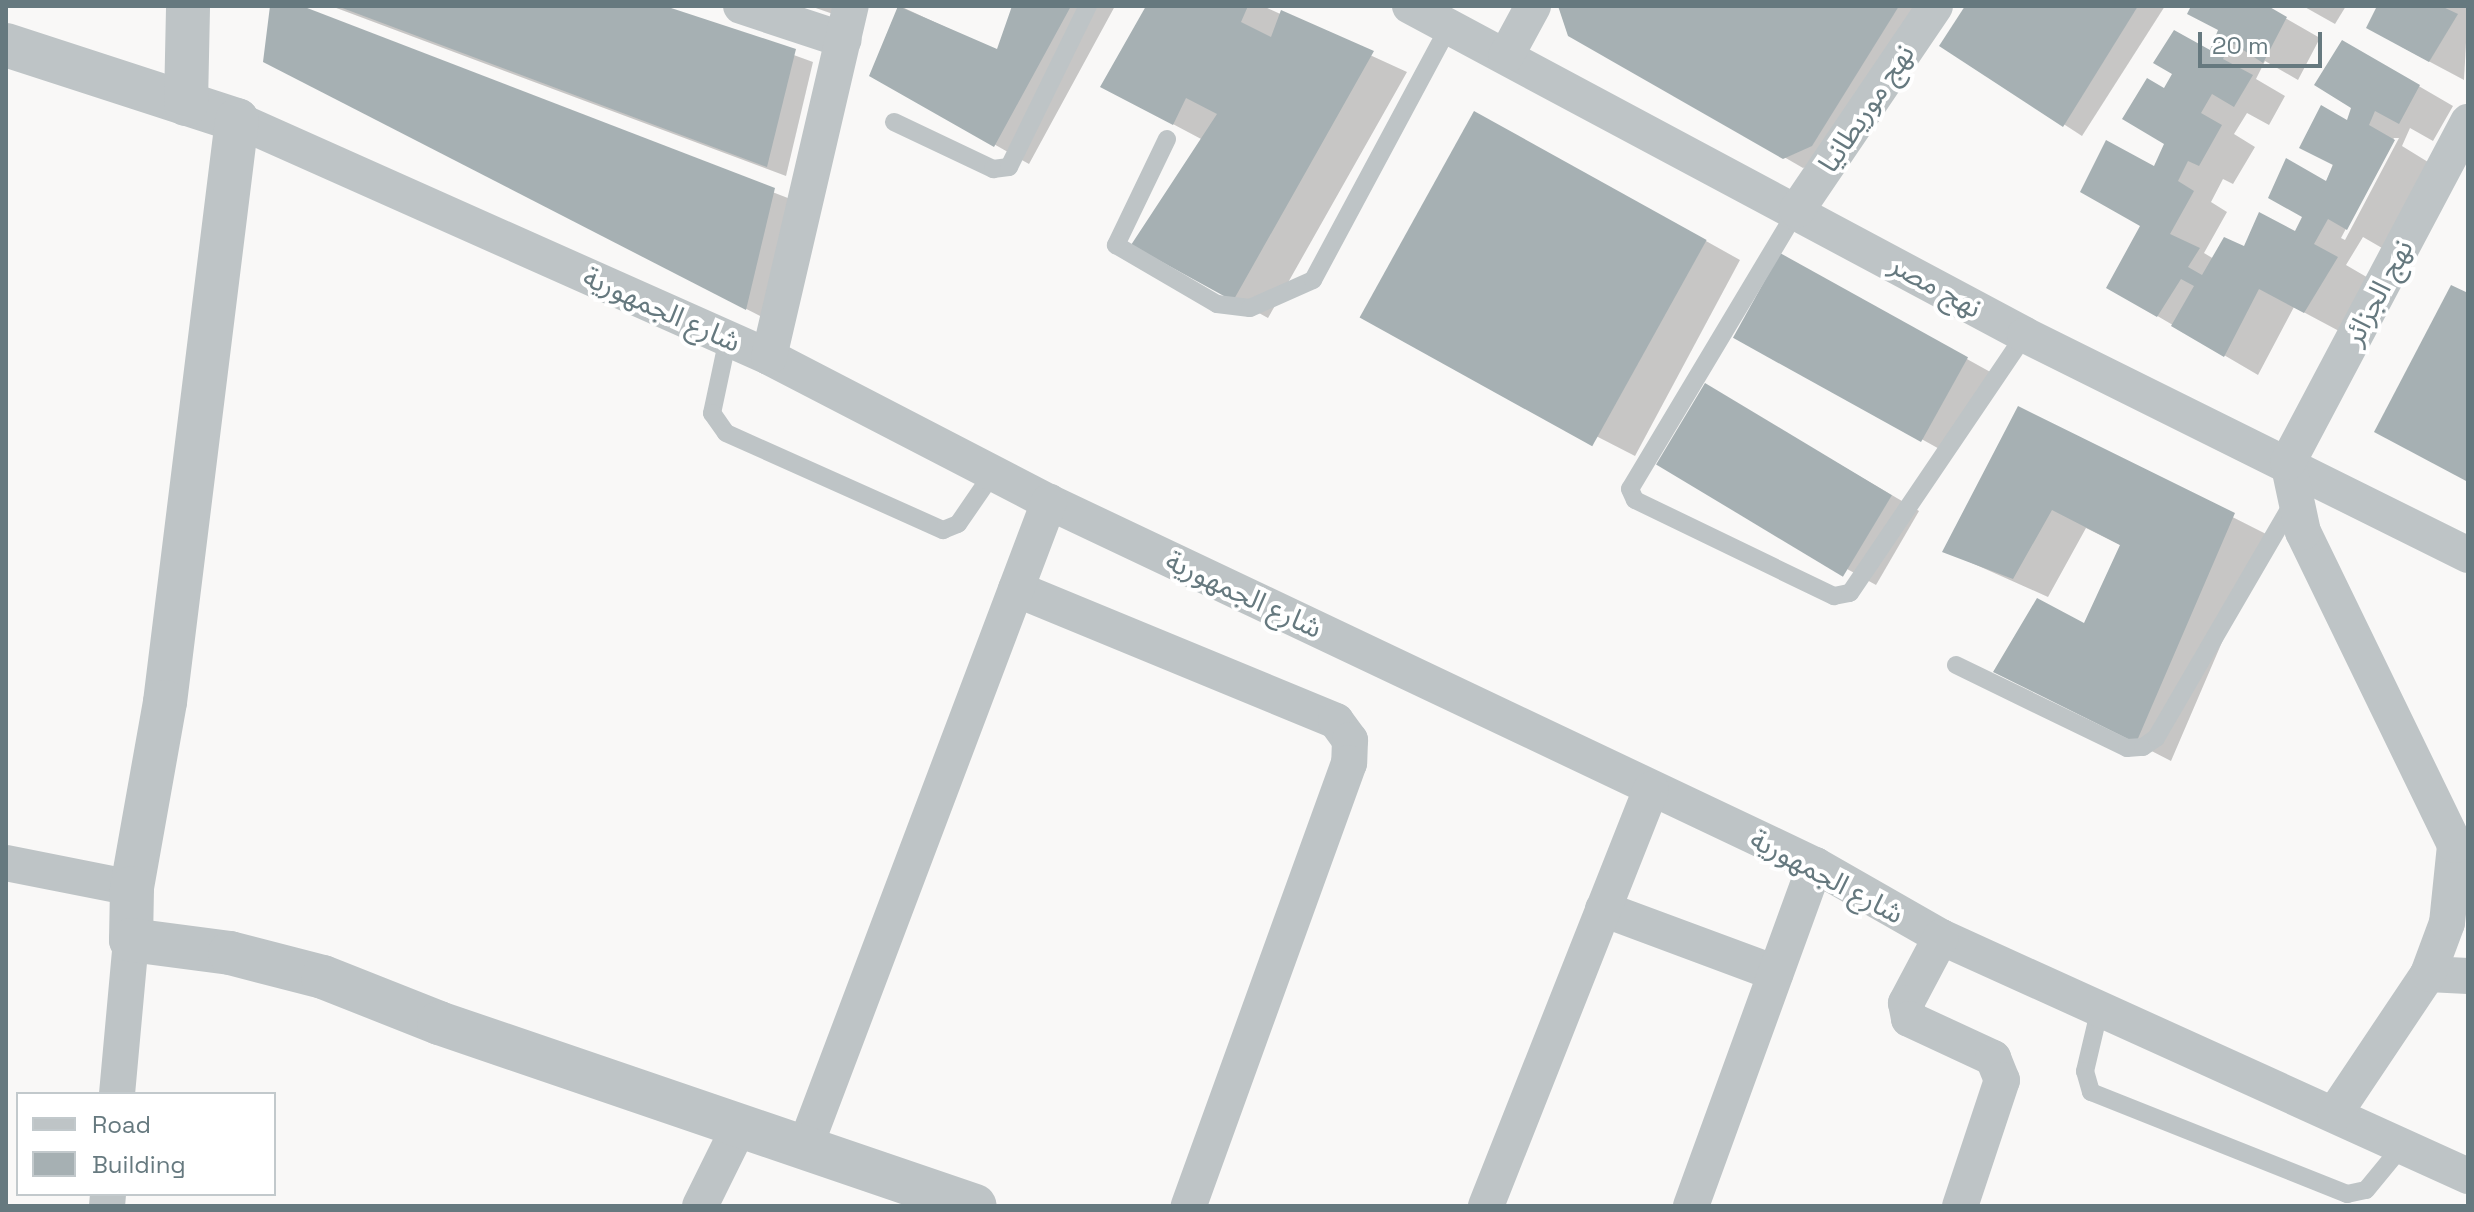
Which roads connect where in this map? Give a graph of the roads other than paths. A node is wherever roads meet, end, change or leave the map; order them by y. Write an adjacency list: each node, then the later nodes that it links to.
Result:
1 (188, 6): 11 (street)
2 (741, 6): 7 (street)
3 (1088, 6): 13 (lane)
4 (1410, 6): 8 (street, نهج مصر)
5 (1533, 6): 10 (street)
6 (1935, 6): 16 (street, نهج موريطانيا)
7 (848, 23): 19 (street)
8 (1449, 26): 10 (street, نهج مصر); 15 (lane)
9 (6, 45): 11 (street, شارع الجمهورية)
10 (1506, 56): 16 (street, نهج مصر)
11 (186, 104): 12 (street, شارع الجمهورية)
12 (237, 120): 18 (street, شارع الجمهورية); 30 (street)
13 (894, 122)
14 (2468, 122): 20 (street, نهج الجزائر)
15 (1167, 139)
16 (1797, 210): 17 (street, نهج مصر); 17 (lane)
17 (2025, 335): 20 (street, نهج مصر)
18 (728, 338): 19 (street, شارع الجمهورية); 21 (lane)
19 (769, 357): 21 (street, شارع الجمهورية)
20 (2288, 462): 22 (street); 24 (street, نهج مصر)
21 (993, 473): 23 (street, شارع الجمهورية)
22 (2295, 501): 26 (lane); 35 (street)
23 (1049, 502): 25 (street); 27 (street, شارع الجمهورية)
24 (2468, 555)
25 (1016, 589): 42 (street); 46 (street)
26 (1956, 665)
27 (1651, 790): 29 (street, شارع الجمهورية); 31 (street)
28 (6, 863): 30 (street)
29 (1815, 865): 32 (street, شارع الجمهورية); 34 (street)
30 (132, 888): 33 (street)
31 (1603, 909): 34 (street); 47 (street)
32 (1941, 937): 37 (street, شارع الجمهورية); 49 (street)
33 (131, 940): 38 (street); 40 (street)
34 (1775, 973): 48 (street)
35 (2428, 974): 36 (street); 39 (street)
36 (2468, 976)
37 (2099, 1012): 39 (street, شارع الجمهورية); 41 (lane)
38 (117, 1092)
39 (2335, 1113): 41 (street, شارع الجمهورية)
40 (740, 1125): 42 (street); 44 (street)
41 (2403, 1145): 43 (street, شارع الجمهورية)
42 (805, 1147): 45 (street)
43 (2468, 1176)
44 (700, 1206)
45 (975, 1206)
46 (1189, 1206)
47 (1486, 1206)
48 (1691, 1206)
49 (1960, 1206)

